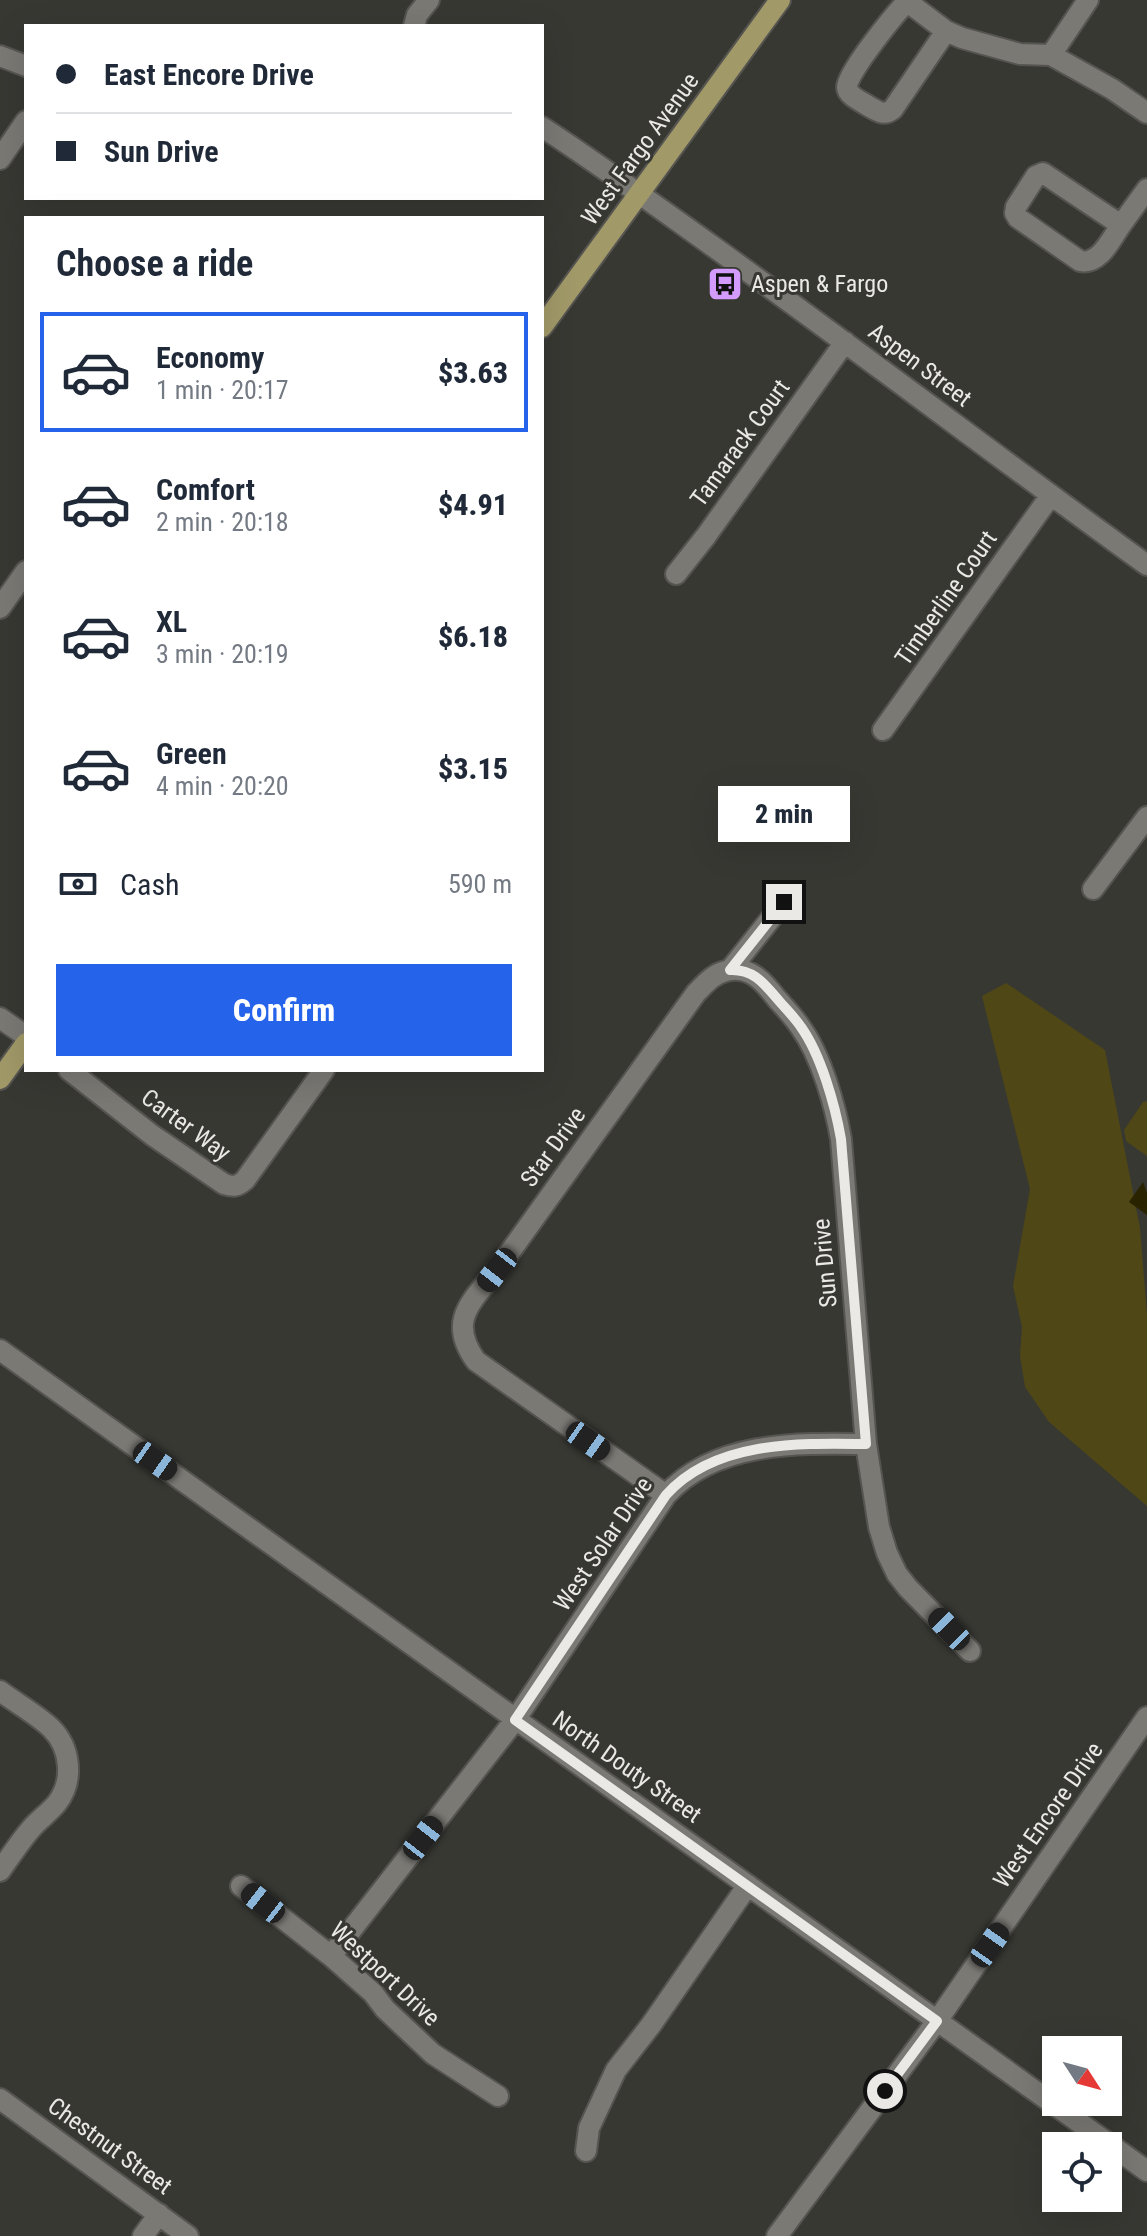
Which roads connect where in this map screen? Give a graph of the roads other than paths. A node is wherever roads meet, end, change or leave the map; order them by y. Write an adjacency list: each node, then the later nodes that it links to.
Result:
1 (429, 0): 5 (street)
2 (780, 0): 15 (main road, West Fargo Avenue)
3 (909, 0): 6 (street); 6 (street)
4 (1088, 0): 7 (street)
5 (415, 24)
6 (946, 31): 7 (street)
7 (1051, 55): 10 (street)
8 (0, 56): 9 (street)
9 (24, 65)
10 (1147, 113)
11 (24, 124): 13 (street)
12 (544, 128): 15 (street, Aspen Street)
13 (0, 159)
14 (1147, 189): 16 (street)
15 (640, 194): 17 (main road, West Fargo Avenue); 18 (street, Aspen Street)
16 (1121, 225): 16 (street)
17 (544, 324)
18 (845, 342): 19 (street, Aspen Street); 22 (street, Tamarack Court)
19 (1051, 495): 20 (street, Aspen Street); 24 (street, Timberline Court)
20 (1147, 565)
21 (24, 574): 23 (street)
22 (676, 574)
23 (0, 608)
24 (883, 730)
25 (1147, 817): 26 (street)
26 (1093, 889)
27 (784, 902): 28 (street)
28 (730, 970): 36 (street, Sun Drive); 37 (street, Star Drive)
29 (0, 1018): 30 (street)
30 (24, 1035)
31 (24, 1046): 34 (main road)
32 (72, 1072): 33 (street, Carter Way)
33 (323, 1072)
34 (0, 1079)
35 (0, 1350): 41 (street, North Douty Street)
36 (866, 1444): 37 (street, West Solar Drive); 38 (street, Sun Drive)
37 (666, 1495): 41 (street, West Solar Drive)
38 (970, 1651)
39 (0, 1691): 42 (street)
40 (1147, 1717): 46 (street, West Encore Drive)
41 (515, 1720): 43 (street, North Douty Street); 45 (street, West Solar Drive)
42 (0, 1871)
43 (748, 1885): 46 (street, North Douty Street); 49 (street)
44 (241, 1886): 45 (street, Westport Drive)
45 (331, 1956): 47 (street, Westport Drive)
46 (937, 2021): 50 (street, North Douty Street); 52 (street, West Encore Drive)
47 (498, 2096)
48 (0, 2099): 51 (street, Chestnut Street)
49 (586, 2151)
50 (1146, 2167)
51 (159, 2214): 53 (street); 54 (street, Chestnut Street)
52 (782, 2234)
53 (143, 2236)
54 (188, 2236)

